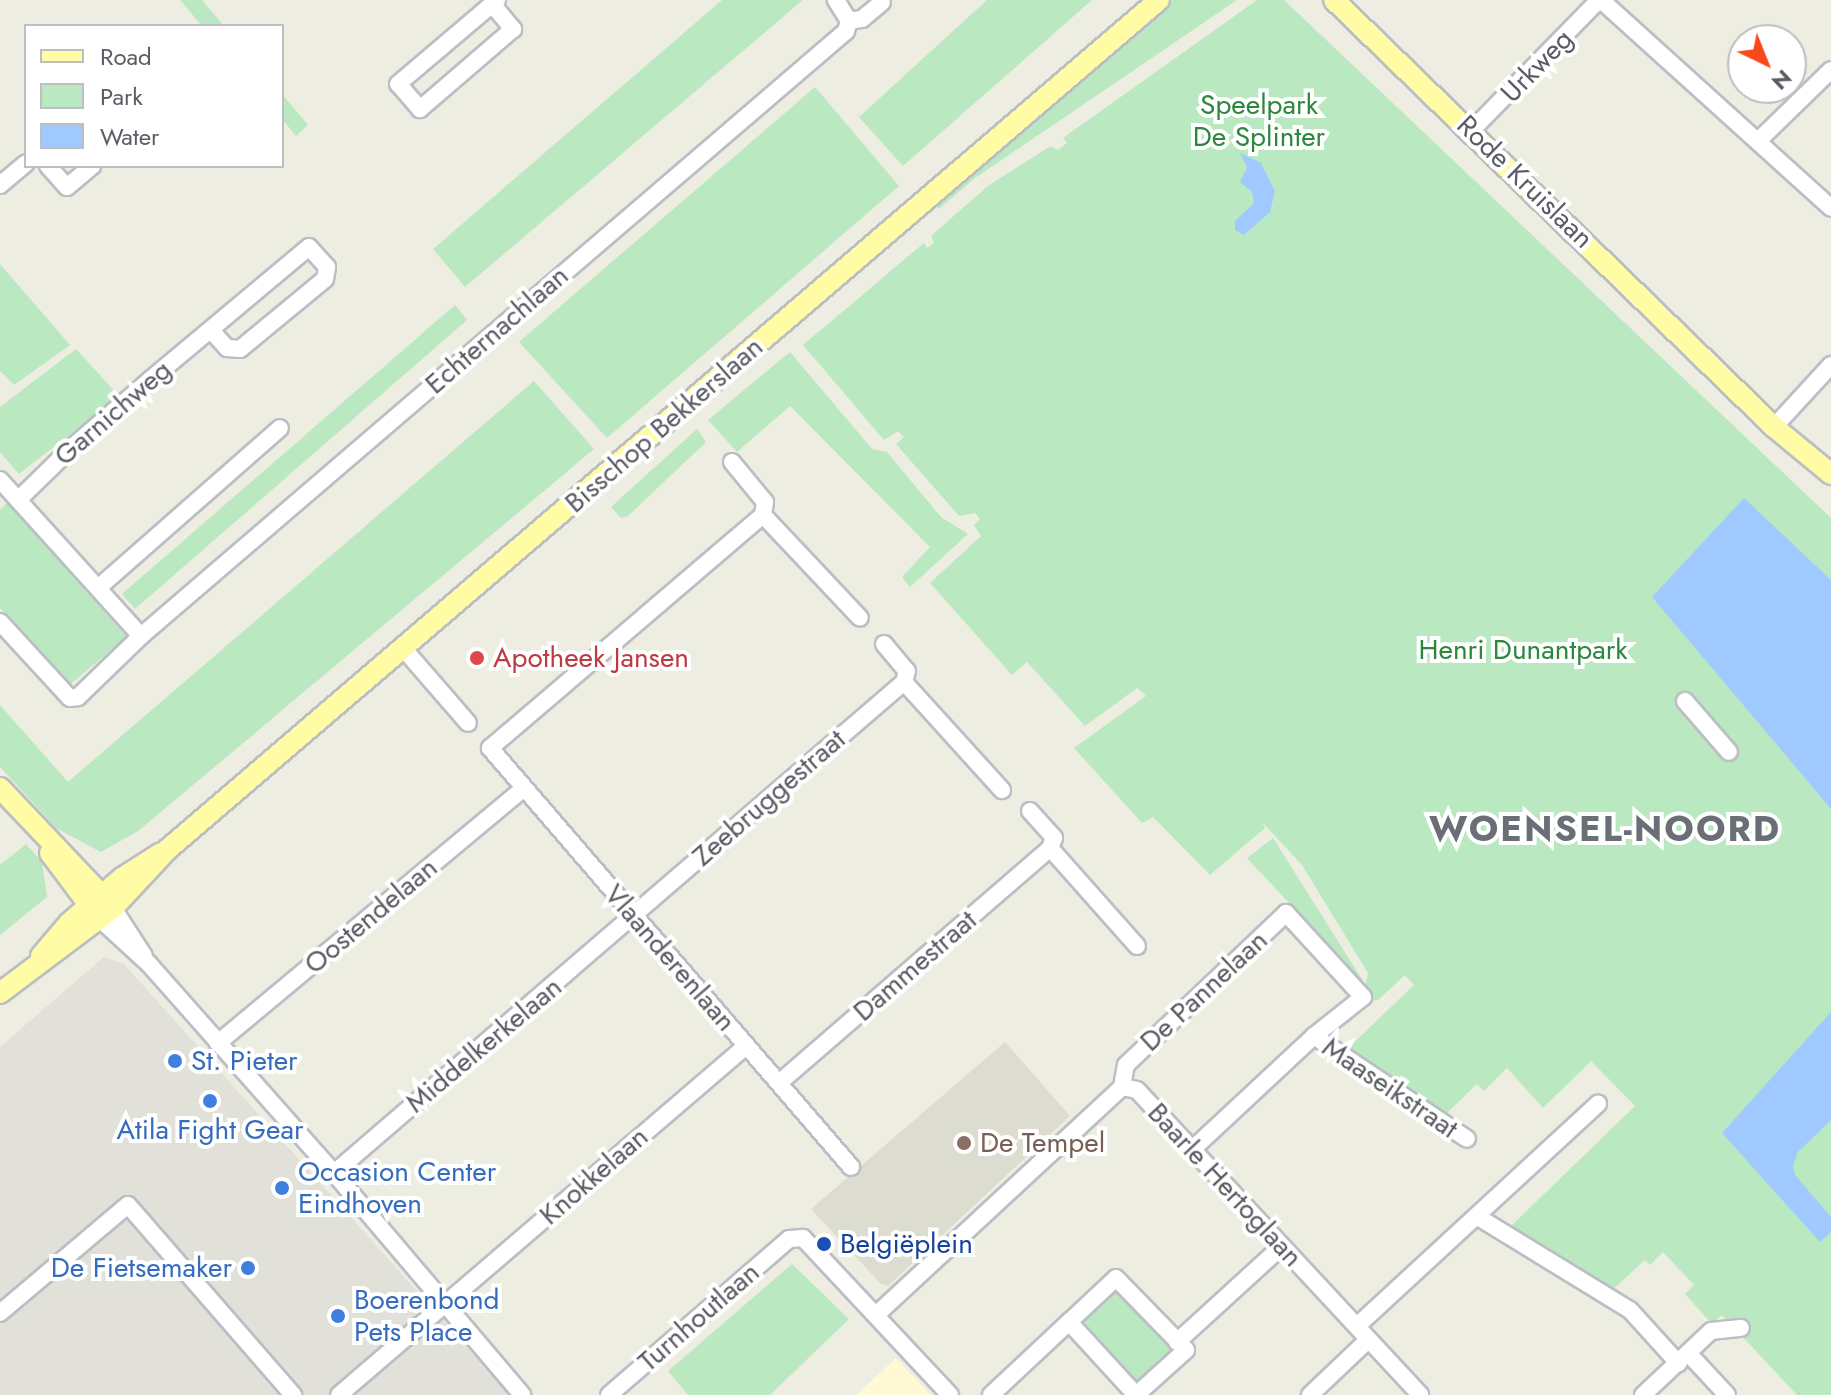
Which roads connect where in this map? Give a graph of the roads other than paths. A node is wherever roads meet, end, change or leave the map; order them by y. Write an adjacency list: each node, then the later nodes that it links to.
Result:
1 (836, 0): 7 (street)
2 (1159, 0): 29 (main road, Bisschop Bekkerslaan)
3 (1334, 0): 9 (main road, Rode Kruislaan)
4 (1600, 0): 9 (street, Urkweg); 10 (street)
5 (494, 2): 5 (street)
6 (882, 2): 7 (street, Echternachlaan)
7 (849, 21): 27 (street, Echternachlaan)
8 (1831, 70): 10 (street)
9 (1472, 130): 18 (main road, Rode Kruislaan)
10 (1759, 140): 15 (street)
11 (24, 165): 14 (street)
12 (50, 168): 13 (street)
13 (90, 168)
14 (0, 185)
15 (1831, 208)
16 (211, 330): 16 (street, Garnichweg); 22 (street, Garnichweg)
17 (1831, 365): 18 (street)
18 (1778, 422): 21 (main road, Rode Kruislaan)
19 (280, 428): 24 (street)
20 (732, 462): 23 (street)
21 (1831, 472)
22 (6, 491): 24 (street)
23 (763, 515): 25 (street); 35 (street, Vlaanderenlaan)
24 (98, 588): 27 (street)
25 (860, 618)
26 (0, 622): 27 (street, Echternachlaan)
27 (141, 636)
28 (884, 644): 30 (street)
29 (403, 648): 32 (street); 39 (main road, Bisschop Bekkerslaan)
30 (904, 682): 36 (street); 40 (street, Zeebruggestraat)
31 (1685, 701): 33 (street)
32 (468, 723)
33 (1729, 752)
34 (0, 788): 39 (main road)
35 (524, 788): 40 (street, Vlaanderenlaan); 45 (street, Oostendelaan)
36 (1002, 790)
37 (1030, 811): 38 (street)
38 (1050, 848): 41 (street); 47 (street, Dammestraat)
39 (101, 907): 42 (main road, Bisschop Bekkerslaan); 45 (street)
40 (635, 917): 46 (street, Vlaanderenlaan); 53 (street, Middelkerkelaan)
41 (1137, 946)
42 (0, 993)
43 (1363, 997): 44 (street, Maaseikstraat); 48 (street, De Pannelaan)
44 (1314, 1036): 50 (street, Maaseikstraat); 51 (street, Maaseikstraat)
45 (218, 1043): 53 (street)
46 (746, 1046): 47 (street, Vlaanderenlaan); 56 (street, Knokkelaan)
47 (779, 1083): 52 (street, Vlaanderenlaan)
48 (1122, 1087): 51 (street, Baarle Hertoglaan); 58 (street, Baarle Hertoglaan)
49 (1598, 1104): 54 (street)
50 (1467, 1139)
51 (1193, 1149): 55 (street, Baarle Hertoglaan)
52 (851, 1167)
53 (334, 1173): 56 (street)
54 (1478, 1217): 60 (street); 64 (street)
55 (1282, 1246): 60 (street, Baarle Hertoglaan); 63 (street)
56 (442, 1305): 66 (street, Knokkelaan); 67 (street)
57 (0, 1313): 65 (street)
58 (876, 1315): 68 (street, Turnhoutlaan); 69 (street)
59 (1069, 1322): 63 (street); 70 (street); 71 (street)
60 (1357, 1326): 62 (street, Baarle Hertoglaan)
61 (1741, 1328): 64 (street)
62 (1367, 1341): 72 (street); 73 (street, Baarle Hertoglaan)
63 (1177, 1342): 71 (street)
64 (1683, 1358): 74 (street); 75 (street)
65 (293, 1395)
66 (339, 1395)
67 (522, 1395)
68 (609, 1395)
69 (950, 1395)
70 (991, 1395)
71 (1136, 1395)
72 (1310, 1395)
73 (1420, 1395)
74 (1643, 1395)
75 (1727, 1395)

